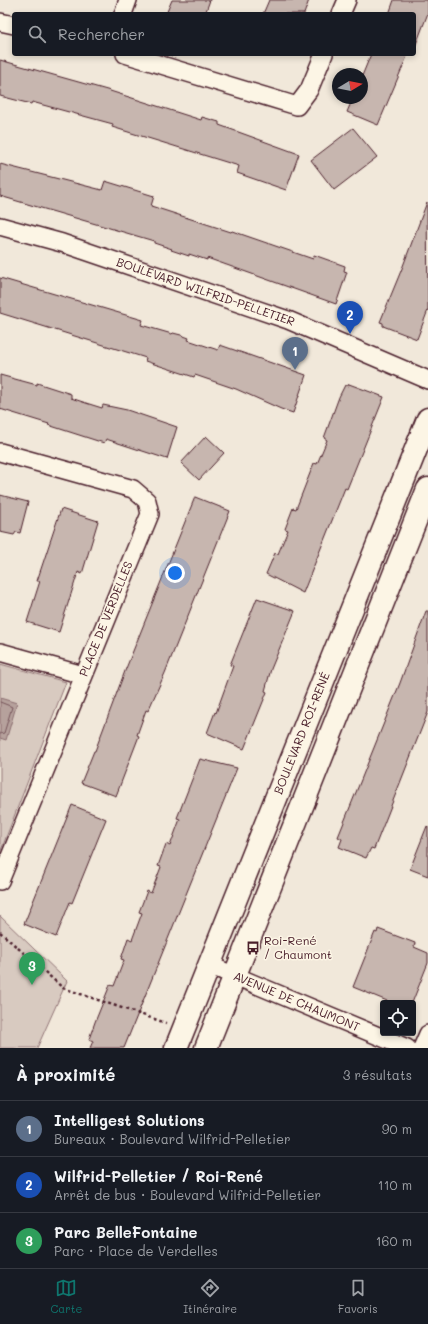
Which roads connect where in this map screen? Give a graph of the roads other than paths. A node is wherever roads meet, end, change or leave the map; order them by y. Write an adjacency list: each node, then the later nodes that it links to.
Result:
1 (128, 0): 3 (street)
2 (347, 0): 4 (street)
3 (124, 12)
4 (342, 12)
5 (0, 22): 6 (street)
6 (12, 25)
7 (132, 56): 8 (street)
8 (323, 56)
9 (0, 226): 10 (street, BOULEVARD WILFRID-PELLETIER)
10 (428, 380)
11 (428, 419): 17 (street, BOULEVARD ROI-RENÉ)
12 (0, 452): 15 (street, PLACE DE VERDELLES)
13 (428, 489): 18 (street)
14 (0, 652): 15 (street)
15 (83, 675): 16 (street, PLACE DE VERDELLES)
16 (0, 881)
17 (209, 965): 18 (street, AVENUE DE CHAUMONT); 20 (street, BOULEVARD ROI-RENÉ)
18 (234, 976): 21 (street); 22 (street, AVENUE DE CHAUMONT)
19 (428, 1034): 23 (street)
20 (179, 1038)
21 (206, 1048)
22 (406, 1048)
23 (422, 1048)

